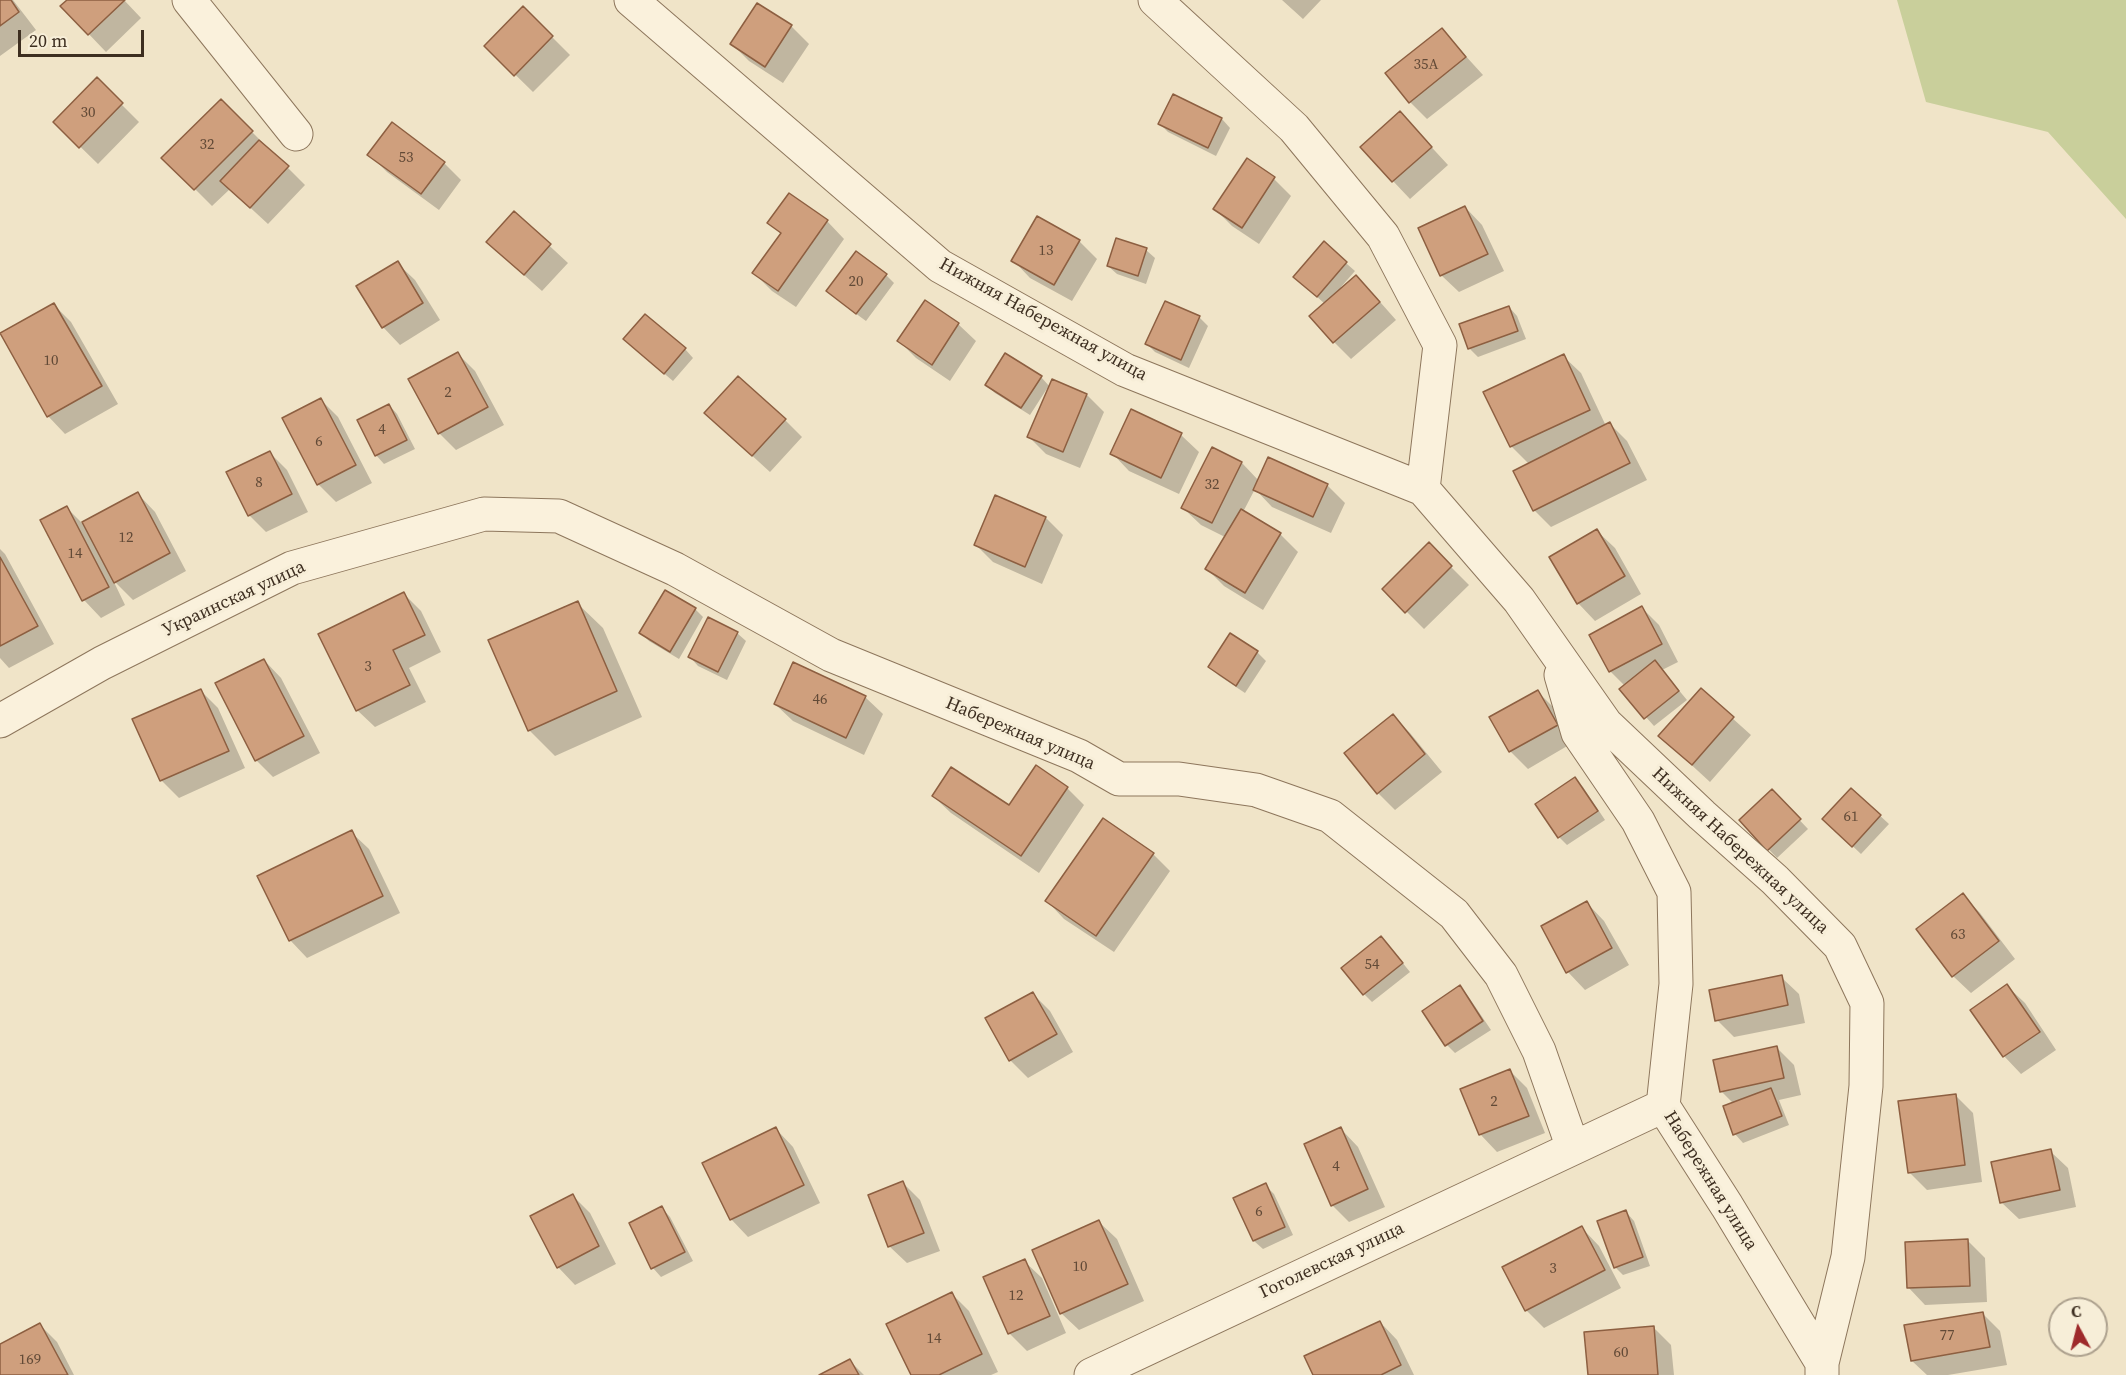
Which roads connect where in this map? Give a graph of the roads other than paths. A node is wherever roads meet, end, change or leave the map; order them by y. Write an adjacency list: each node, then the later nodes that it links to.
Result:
1 (189, 0): 4 (street)
2 (631, 0): 5 (street, Нижняя Набережная улица)
3 (1155, 0): 5 (street)
4 (296, 134)
5 (1423, 489): 7 (street, Нижняя Набережная улица)
6 (484, 514): 8 (street, Украинская улица); 10 (street, Набережная улица)
7 (1552, 648): 9 (street, Нижняя Набережная улица); 11 (street, Нижняя Набережная улица)
8 (0, 721)
9 (1663, 1106): 10 (street, Набережная улица); 11 (street, Набережная улица)
10 (1573, 1148): 12 (street, Гоголевская улица)
11 (1822, 1369)
12 (1091, 1375)

